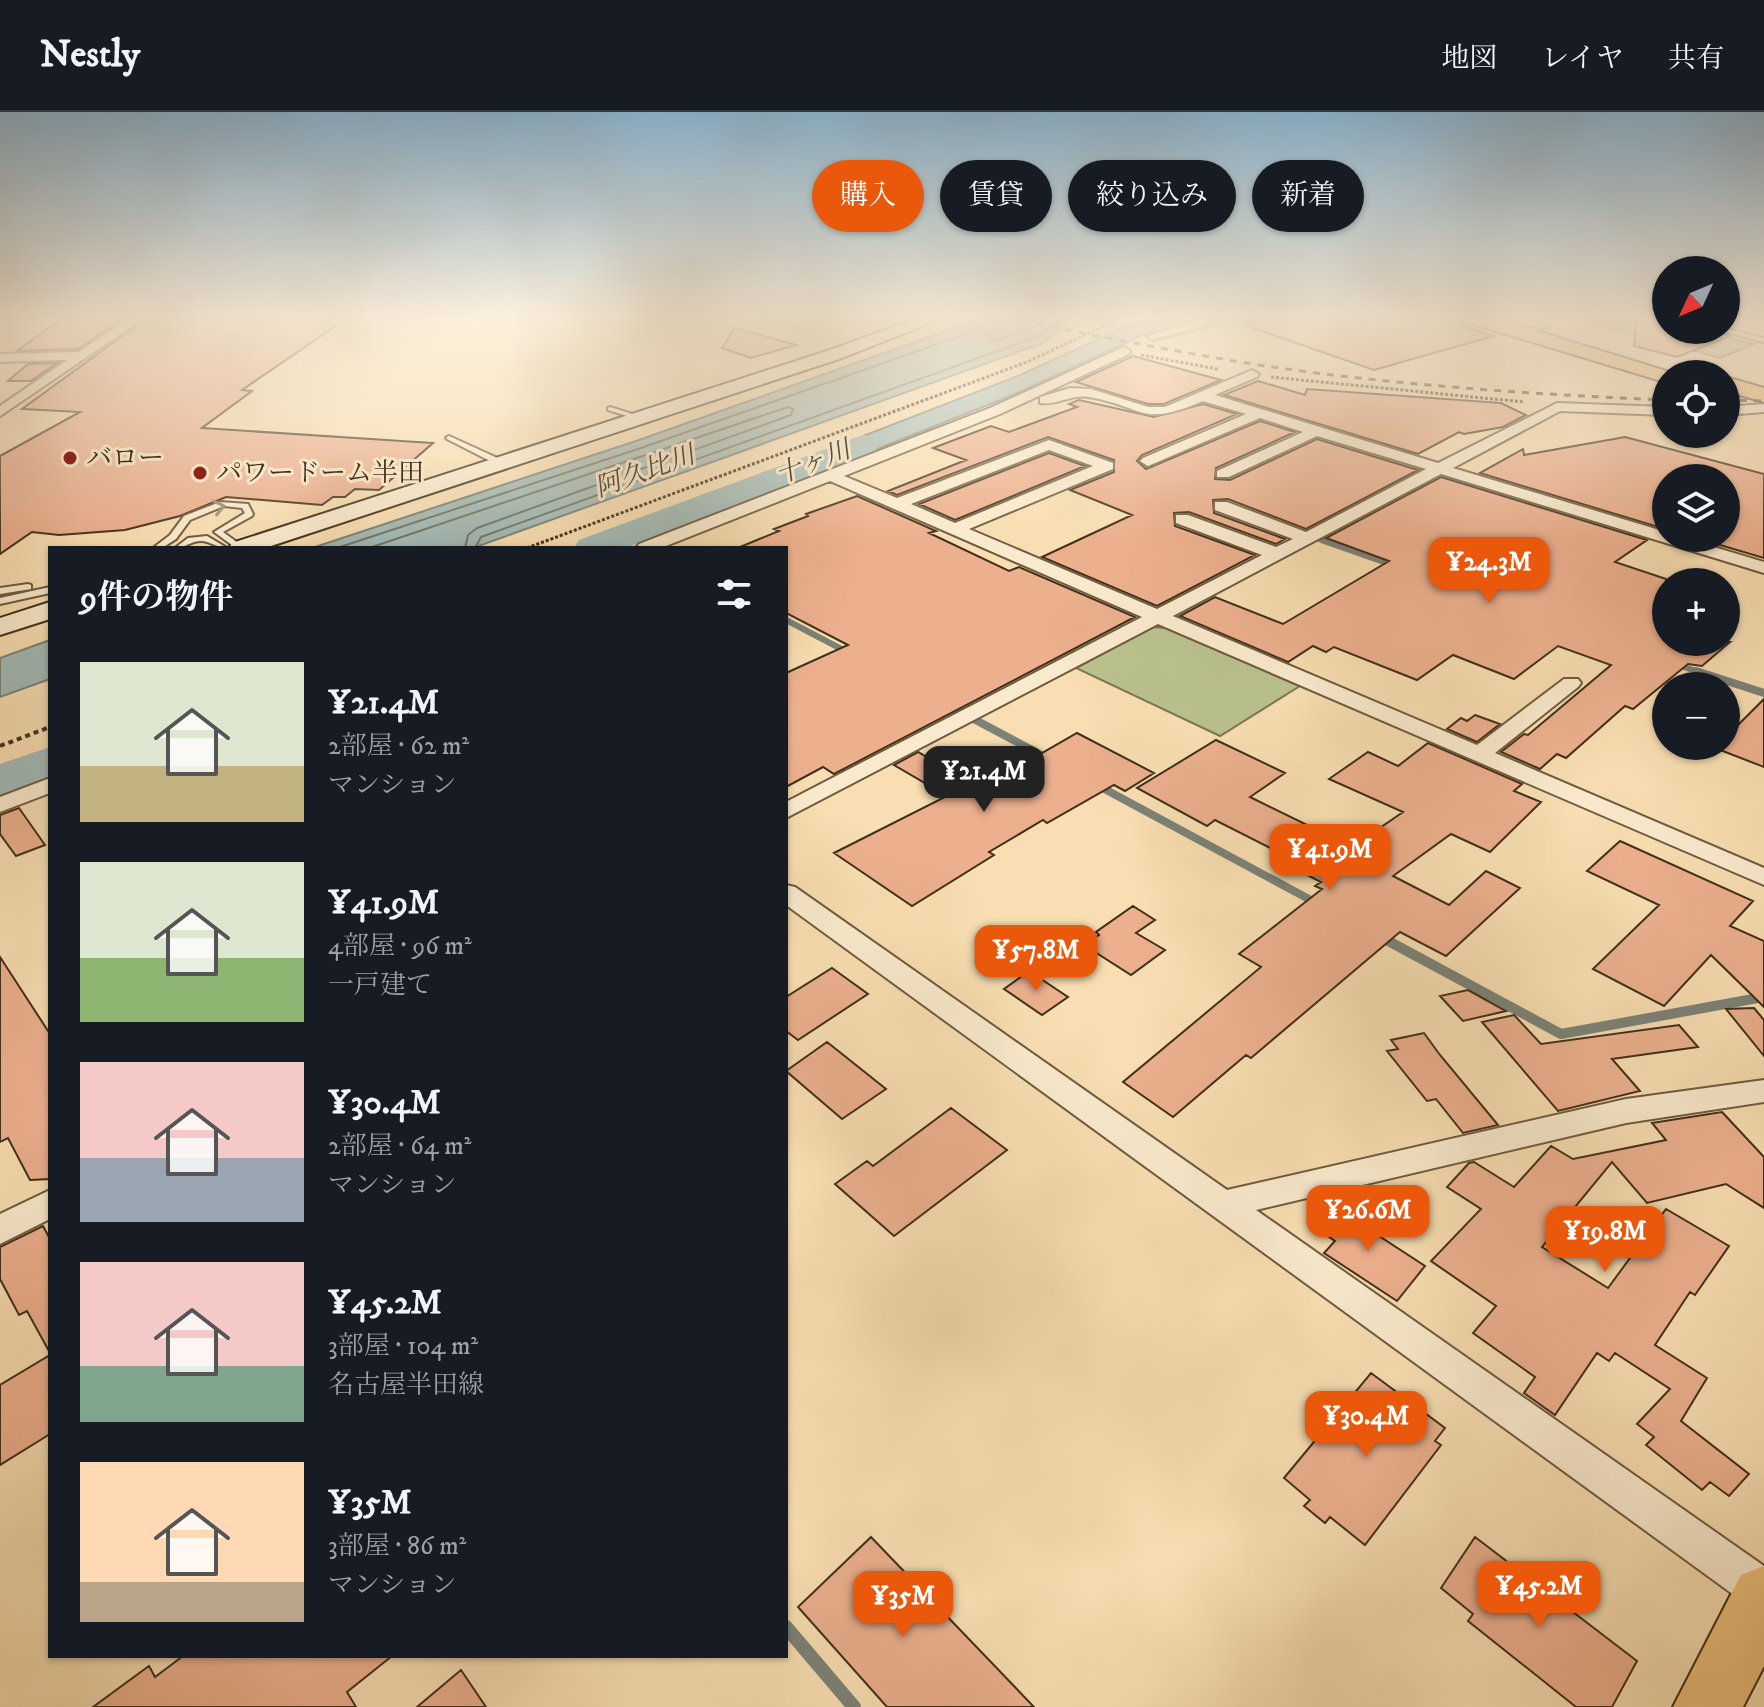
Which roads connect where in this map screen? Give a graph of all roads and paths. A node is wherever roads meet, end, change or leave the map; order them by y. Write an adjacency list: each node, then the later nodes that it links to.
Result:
1 (32, 390): 15 (street)
2 (720, 390): 17 (main road)
3 (951, 390): 35 (path)
4 (1039, 390): 14 (street)
5 (1215, 390): 7 (street)
6 (1414, 390): 9 (path)
7 (1202, 396): 14 (street); 16 (street)
8 (1740, 397): 10 (highway)
9 (1528, 402)
10 (1764, 405): 12 (street)
11 (610, 409): 17 (lane)
12 (1740, 409)
13 (1652, 410): 22 (street)
14 (995, 411): 24 (street)
15 (0, 412)
16 (1258, 414): 18 (street); 20 (street)
17 (640, 418): 21 (main road)
18 (1316, 431): 22 (street); 23 (street)
19 (449, 438): 21 (lane)
20 (1148, 461)
21 (501, 463): 34 (main road)
22 (1439, 469): 29 (street); 38 (street)
23 (1223, 474)
24 (831, 476): 25 (street); 36 (street)
25 (897, 504): 28 (street); 28 (street)
26 (1221, 506): 29 (street)
27 (1182, 519): 37 (street)
28 (955, 529): 44 (street)
29 (1307, 538): 37 (street)
30 (160, 546): 33 (lane, one-way to 33)
31 (182, 546): 32 (lane)
32 (220, 546)
33 (238, 546)
34 (247, 546)
35 (532, 546)
36 (650, 546)
37 (1277, 554): 44 (street)
38 (1764, 568)
39 (48, 583): 41 (lane)
40 (48, 590): 42 (lane)
41 (0, 591)
42 (0, 601)
43 (48, 611): 45 (main road)
44 (1159, 617): 49 (street); 52 (street)
45 (0, 627)
46 (1571, 683): 49 (street)
47 (48, 728): 48 (path)
48 (0, 746)
49 (1479, 755): 53 (street)
50 (48, 786): 51 (street)
51 (0, 805)
52 (788, 810)
53 (1764, 877)
54 (788, 894): 57 (street)
55 (1764, 1091): 57 (street)
56 (48, 1204): 58 (street)
57 (1219, 1205): 59 (street)
58 (0, 1230)
59 (1764, 1591)
60 (1764, 1598): 61 (main road)
61 (1707, 1707)

